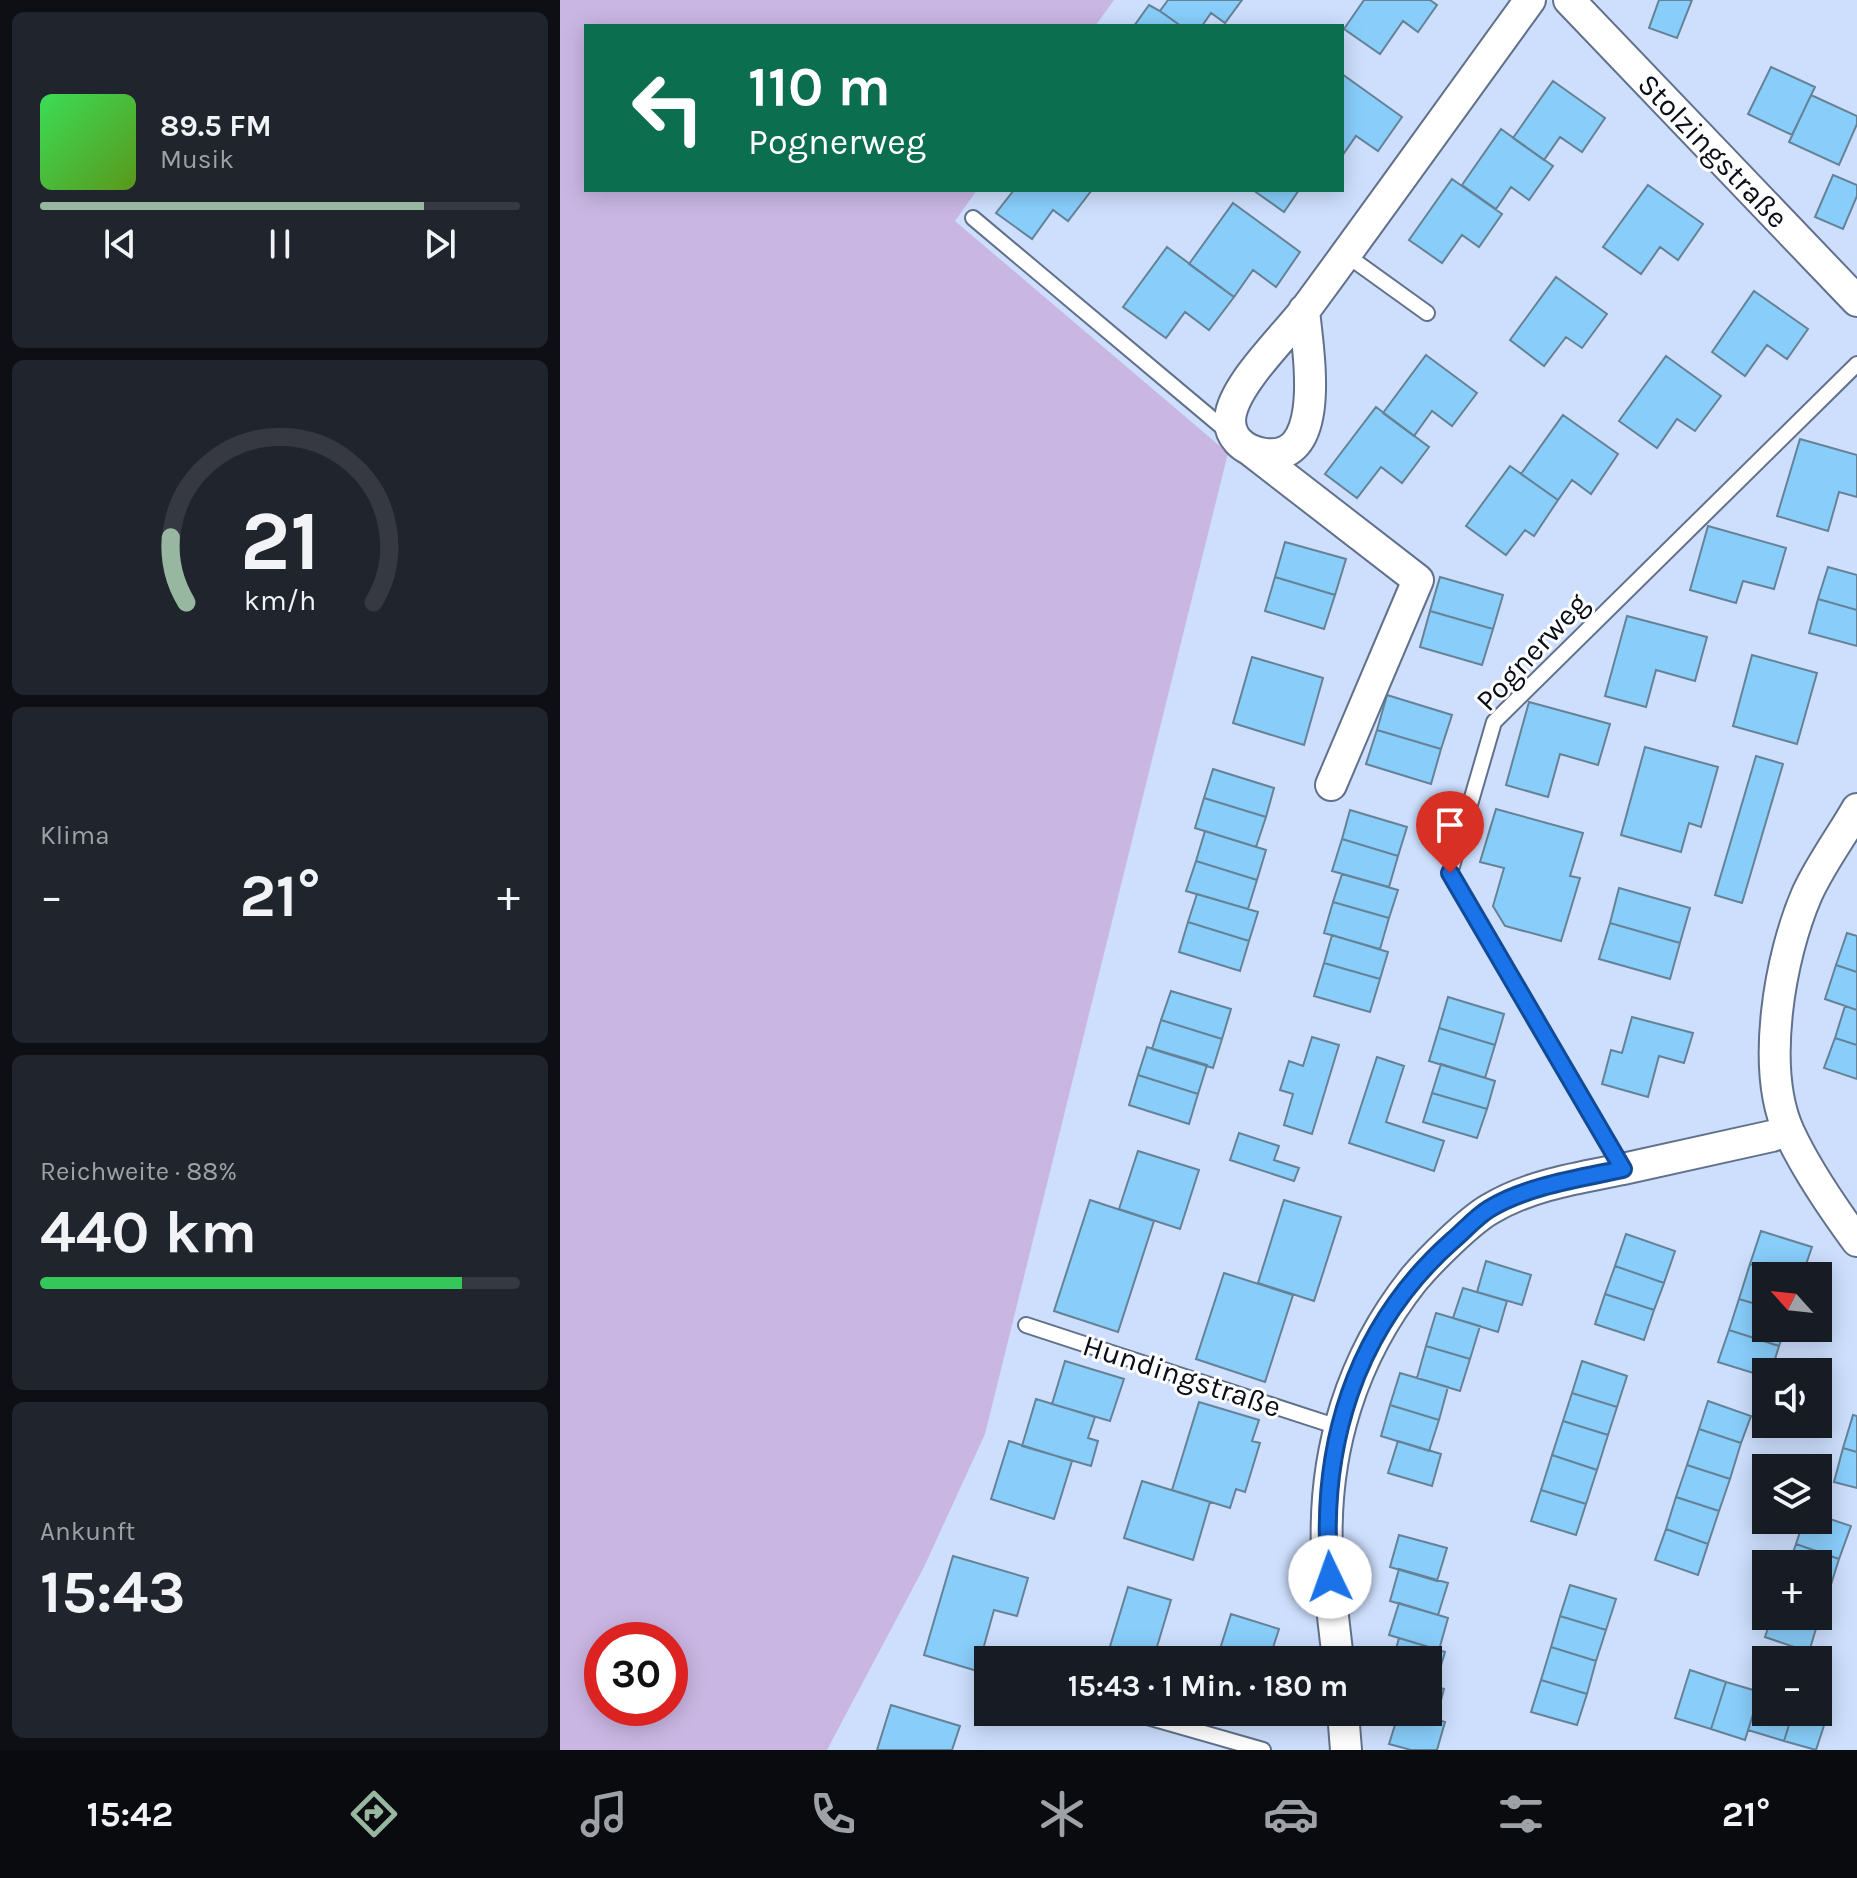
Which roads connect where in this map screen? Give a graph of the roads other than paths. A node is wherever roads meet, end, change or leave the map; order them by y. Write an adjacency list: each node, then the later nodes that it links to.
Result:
1 (1530, 0): 4 (street)
2 (1569, 0): 5 (street, Stolzingstraße)
3 (973, 218): 9 (lane)
4 (1345, 253): 6 (street); 7 (lane)
5 (1857, 301)
6 (1304, 310): 9 (street); 9 (street)
7 (1427, 313)
8 (1857, 364): 13 (lane, Pognerweg)
9 (1242, 444): 10 (street)
10 (1331, 785)
11 (1857, 809): 12 (street)
12 (1788, 1130): 13 (street); 14 (street)
13 (1623, 1169): 16 (street)
14 (1857, 1241)
15 (1026, 1325): 16 (lane, Hundingstraße)
16 (1338, 1427): 17 (street)
17 (1337, 1646)
18 (1179, 1726): 20 (lane)
19 (1344, 1726): 21 (street)
20 (1263, 1750)
21 (1346, 1750)

